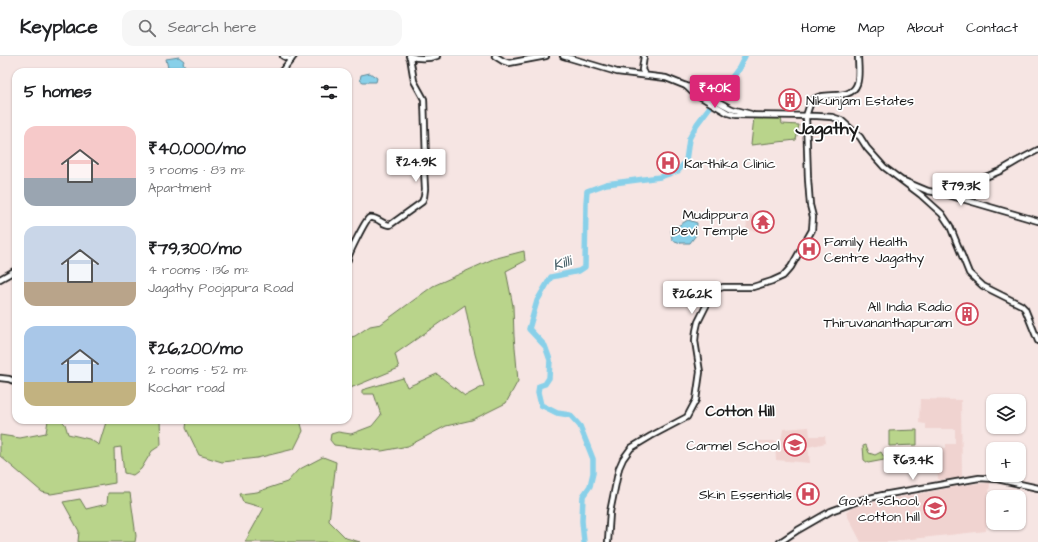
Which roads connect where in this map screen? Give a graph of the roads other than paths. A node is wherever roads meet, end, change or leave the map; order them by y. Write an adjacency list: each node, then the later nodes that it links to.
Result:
1 (283, 56): 9 (street)
2 (410, 56): 3 (street); 17 (street)
3 (437, 56)
4 (495, 56): 5 (street)
5 (546, 56)
6 (563, 56): 11 (street)
7 (644, 56): 11 (street)
8 (858, 56): 12 (street)
9 (292, 58): 10 (street)
10 (284, 68)
11 (645, 75): 12 (street)
12 (806, 116): 14 (street); 24 (street)
13 (1038, 150): 15 (street)
14 (897, 178): 15 (street); 20 (street)
15 (945, 194): 16 (street)
16 (1038, 221)
17 (352, 249)
18 (12, 272): 19 (street)
19 (0, 279)
20 (1038, 341)
21 (0, 378): 22 (street)
22 (12, 380)
23 (1038, 489): 25 (street)
24 (608, 542)
25 (780, 542)

